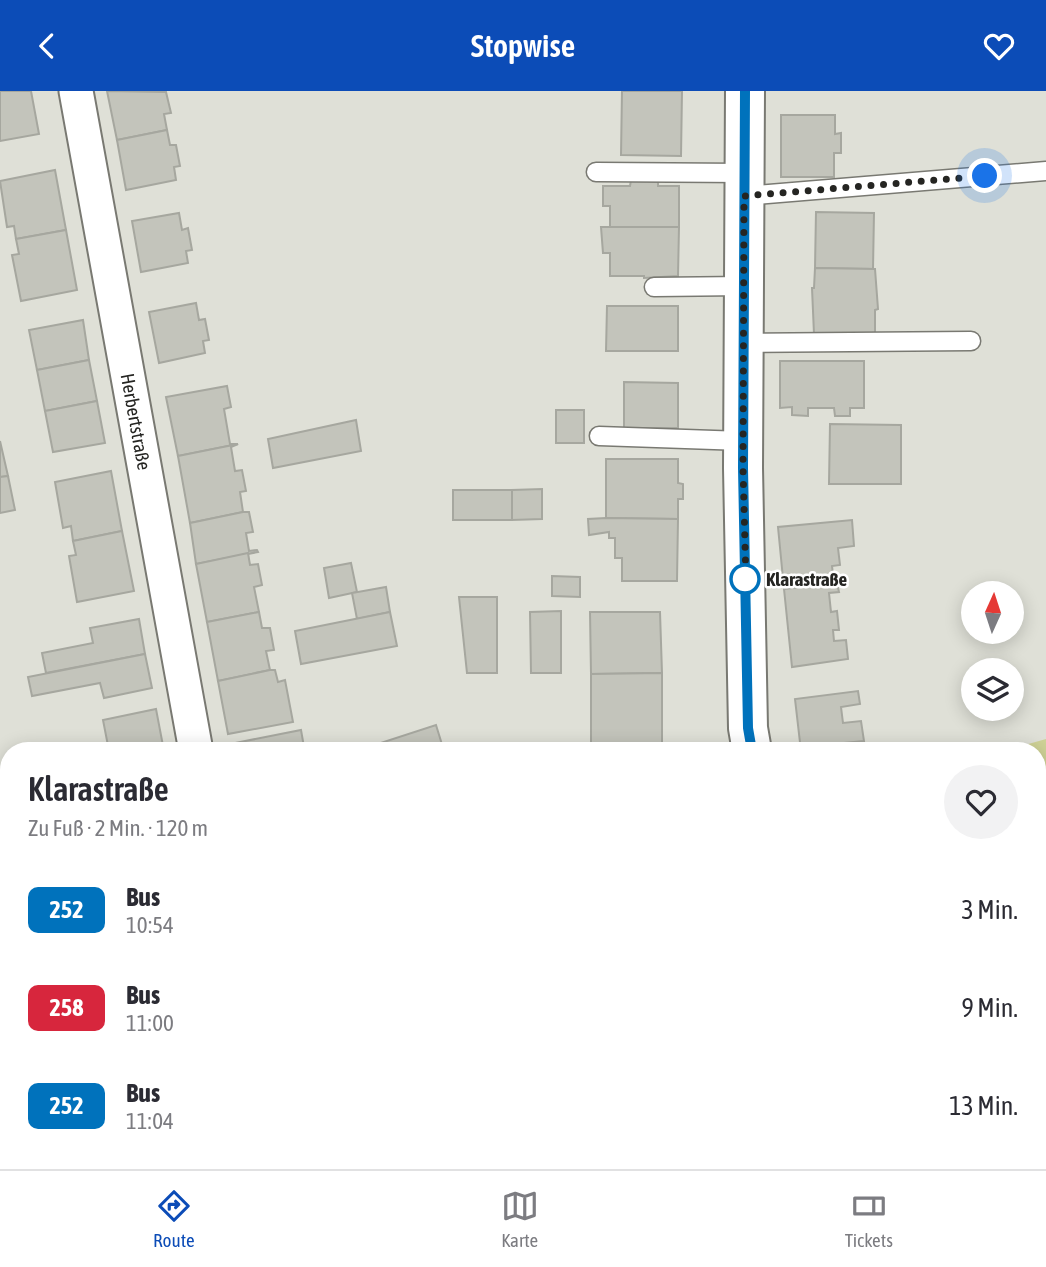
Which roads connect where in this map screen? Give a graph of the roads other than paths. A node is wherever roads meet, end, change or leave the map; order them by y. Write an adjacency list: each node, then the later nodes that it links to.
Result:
1 (76, 91): 12 (street, Herbertstraße)
2 (745, 91): 5 (street)
3 (1046, 171): 5 (lane)
4 (596, 172): 5 (lane)
5 (744, 184): 6 (street)
6 (744, 286): 7 (lane); 9 (street)
7 (654, 287)
8 (971, 341): 9 (lane)
9 (744, 343): 11 (street)
10 (599, 436): 11 (lane)
11 (743, 441): 13 (street)
12 (194, 742)
13 (750, 742)

